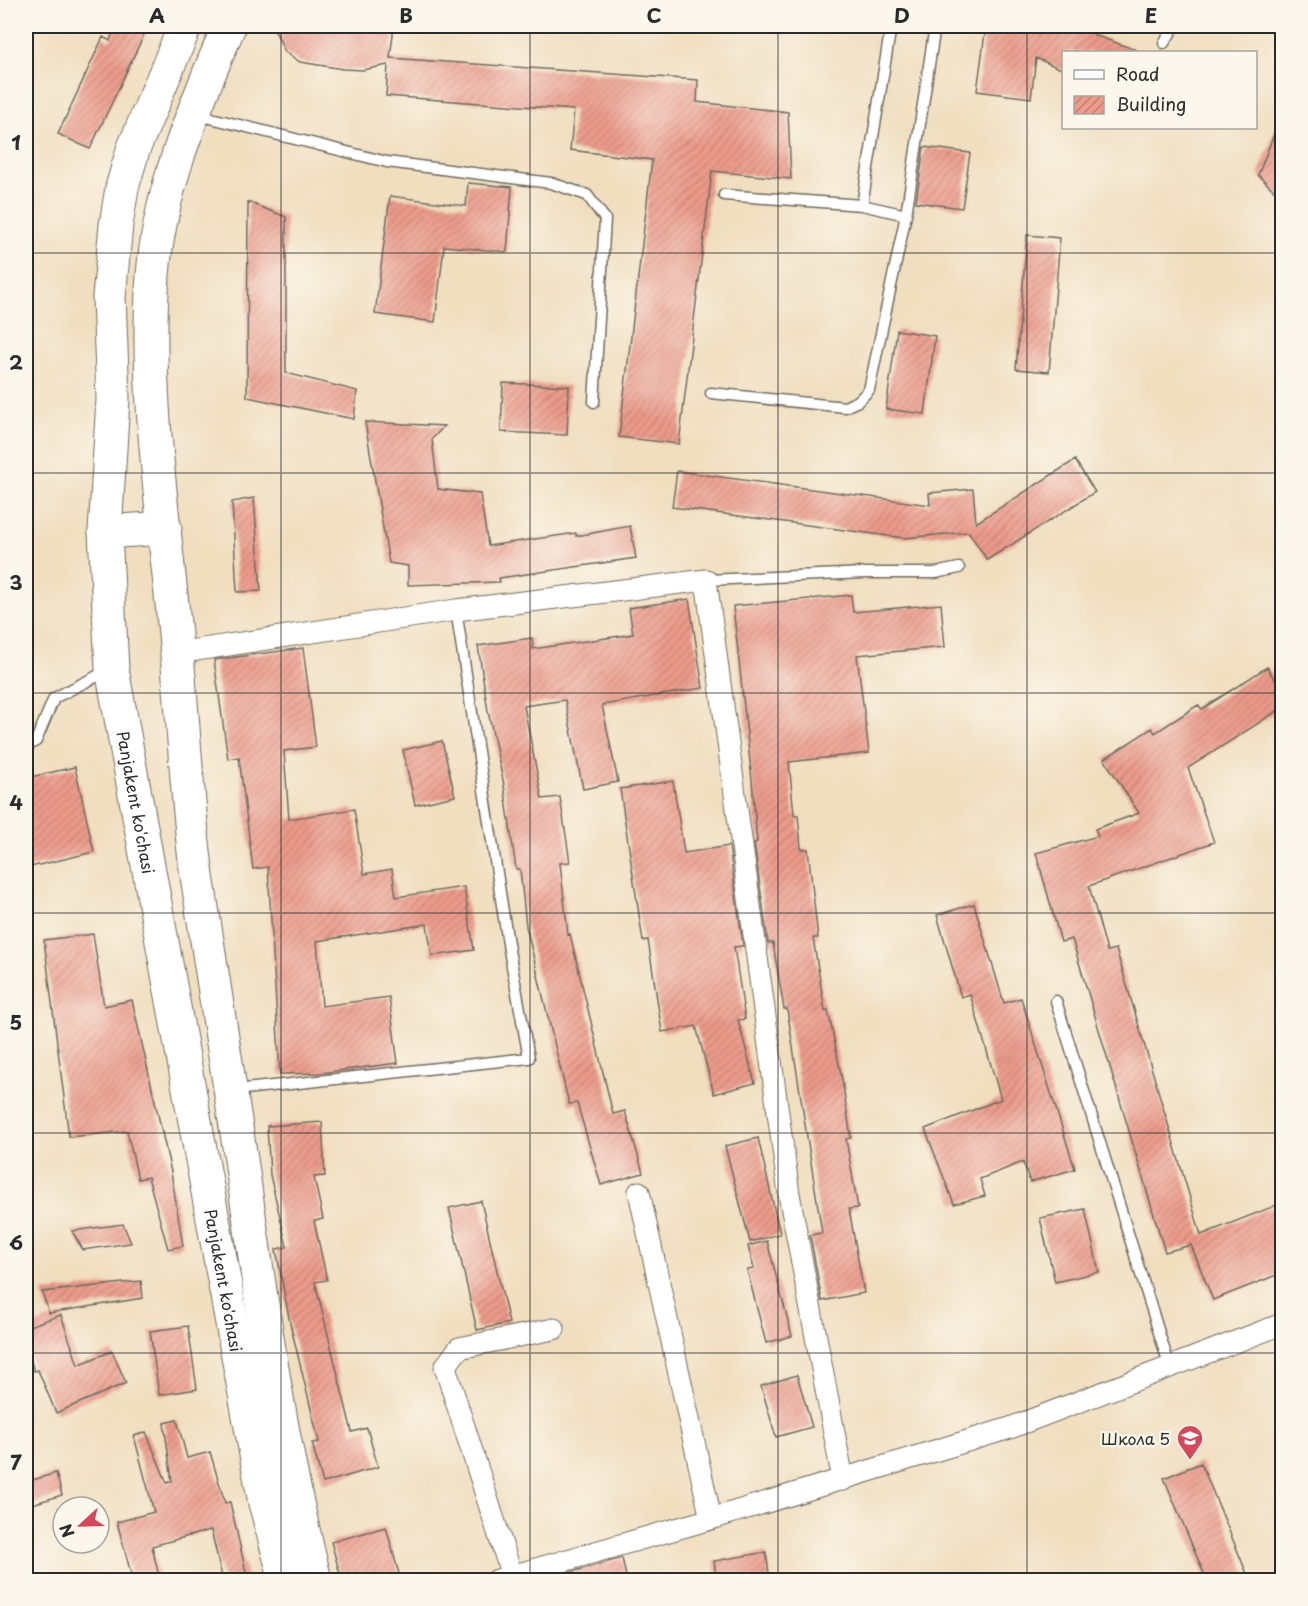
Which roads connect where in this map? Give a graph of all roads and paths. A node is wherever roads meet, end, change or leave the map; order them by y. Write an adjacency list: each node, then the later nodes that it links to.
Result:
1 (185, 26): 14 (main road, Panjakent ko'chasi)
2 (229, 26): 7 (main road, Panjakent ko'chasi)
3 (891, 26): 9 (lane)
4 (935, 26): 10 (lane)
5 (1175, 26): 6 (lane)
6 (1164, 43)
7 (192, 114): 12 (lane); 13 (main road, Panjakent ko'chasi)
8 (724, 195): 9 (lane)
9 (862, 205): 10 (lane)
10 (906, 215): 11 (lane)
11 (711, 393)
12 (594, 402)
13 (165, 528): 14 (main road); 18 (main road, Panjakent ko'chasi)
14 (105, 532): 19 (main road, Panjakent ko'chasi)
15 (959, 568): 16 (lane)
16 (706, 580): 17 (street); 27 (street)
17 (456, 610): 18 (street); 22 (lane)
18 (177, 653): 22 (main road, Panjakent ko'chasi)
19 (112, 669): 20 (lane); 30 (main road, Panjakent ko'chasi)
20 (26, 747)
21 (1056, 1001): 26 (lane)
22 (231, 1090): 31 (main road, Panjakent ko'chasi)
23 (639, 1192): 28 (street)
24 (1282, 1324): 26 (street)
25 (554, 1329): 29 (street)
26 (1170, 1368): 27 (street)
27 (843, 1480): 28 (street)
28 (711, 1520): 29 (street)
29 (505, 1578)
30 (286, 1581)
31 (315, 1581)

